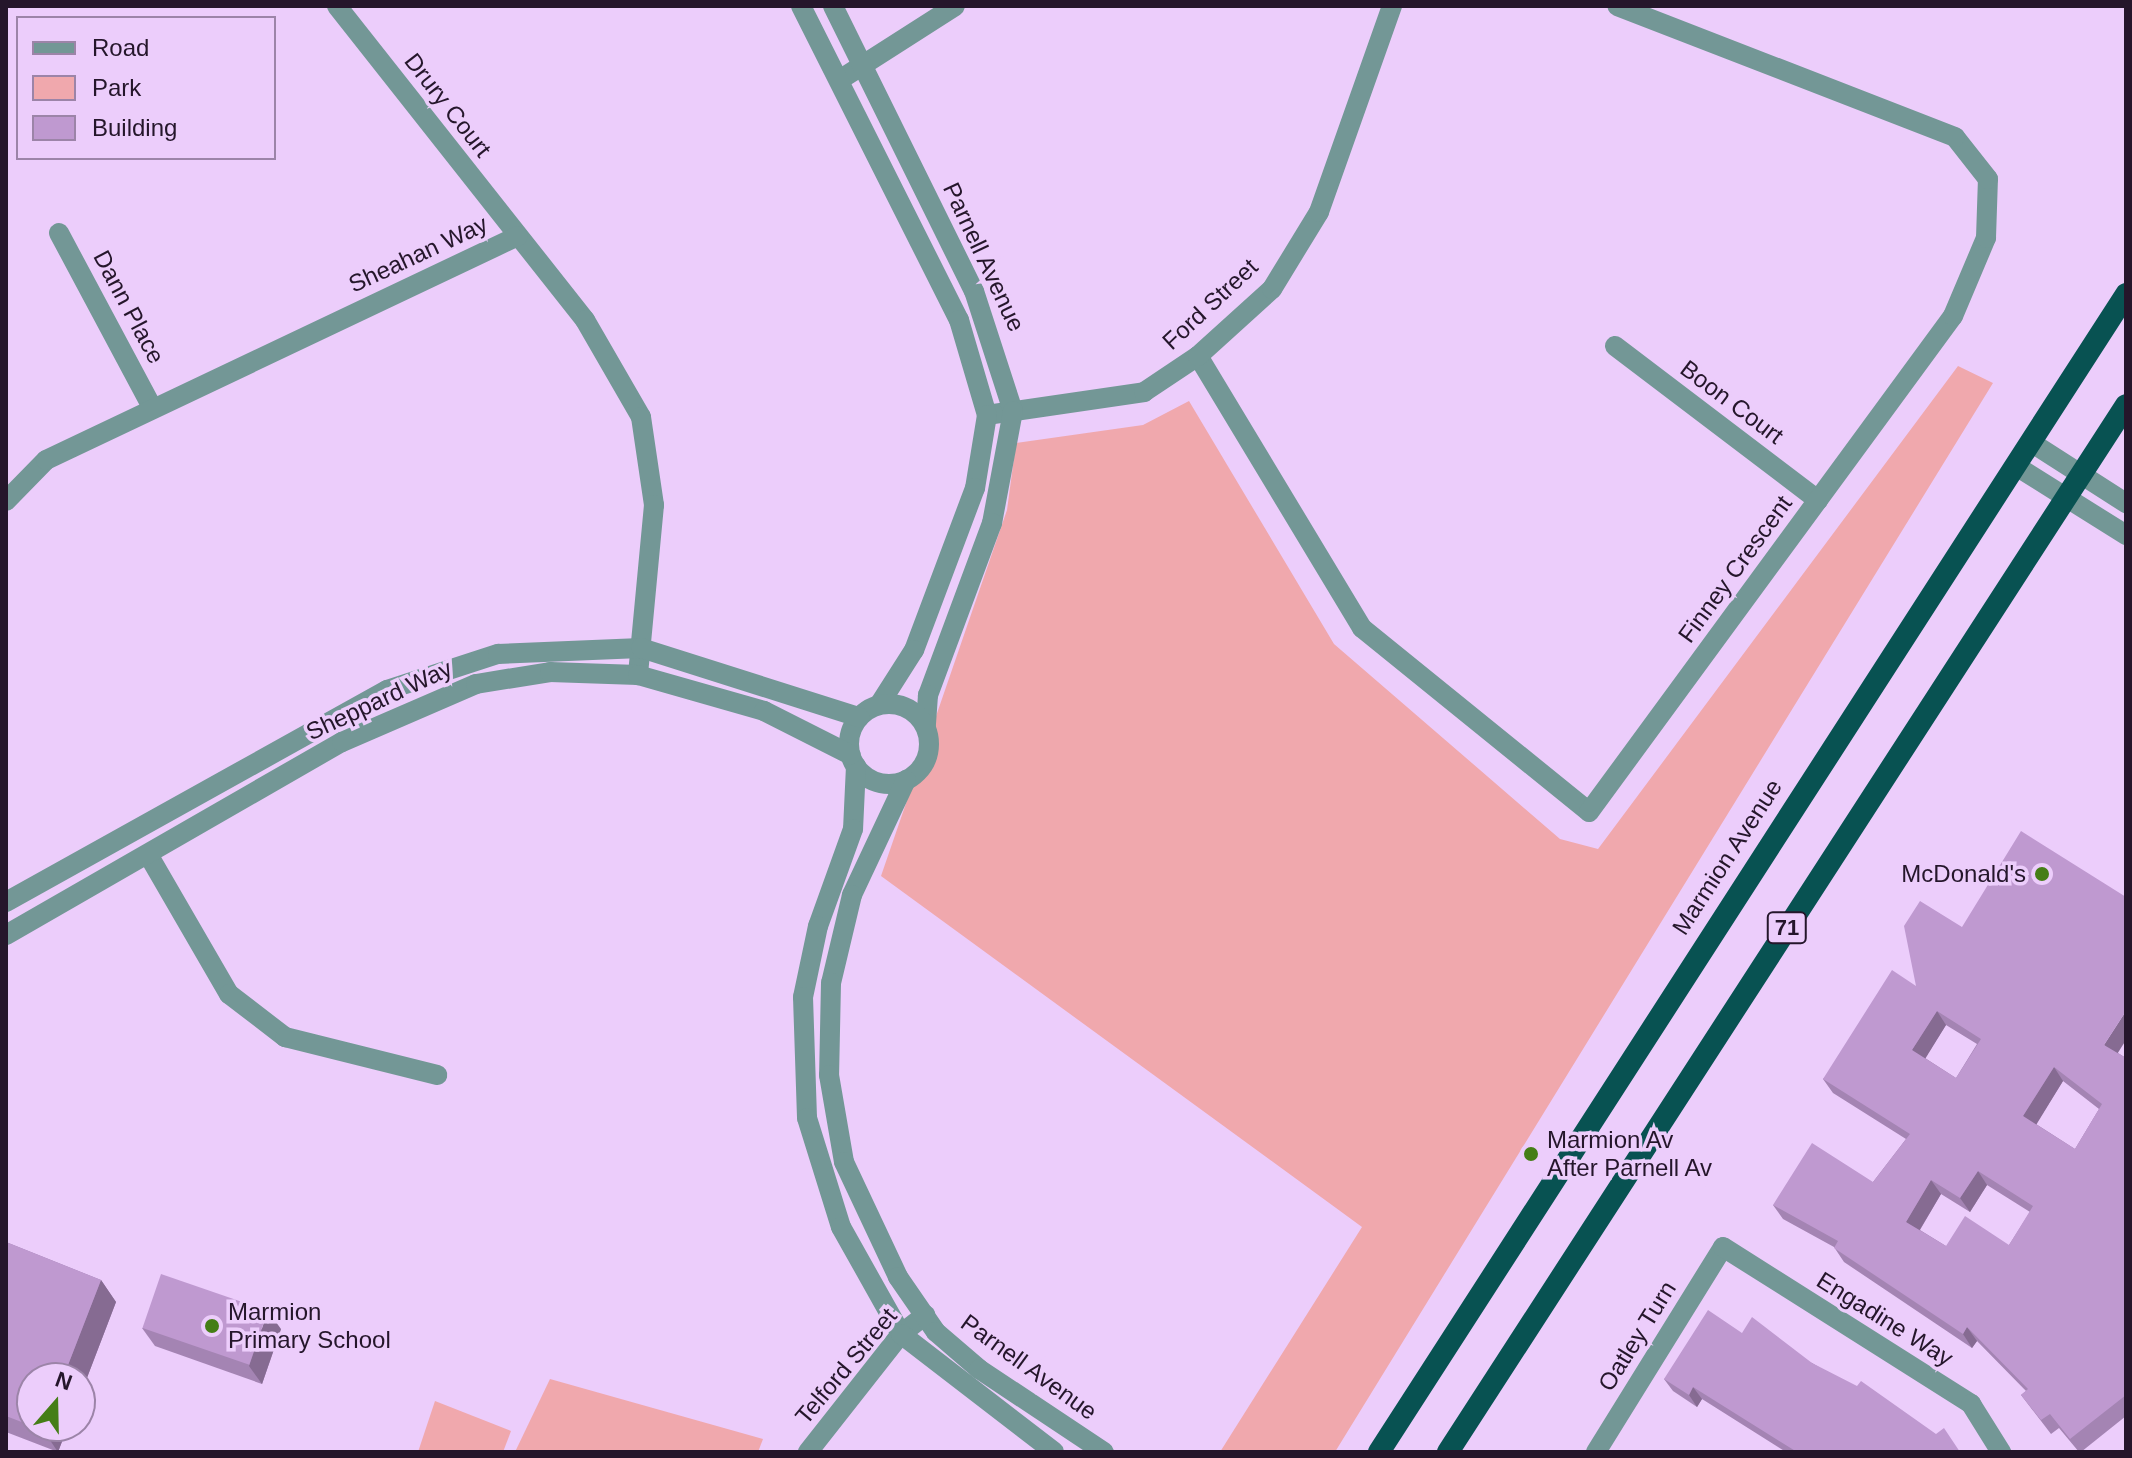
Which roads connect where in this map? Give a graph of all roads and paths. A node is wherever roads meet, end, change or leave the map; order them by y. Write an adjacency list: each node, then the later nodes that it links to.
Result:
1 (337, 6): 10 (street, Drury Court)
2 (801, 6): 8 (street, Parnell Avenue)
3 (833, 6): 7 (street, Parnell Avenue)
4 (955, 6): 7 (street)
5 (1392, 6): 13 (street, Ford Street)
6 (1617, 6): 22 (street, Finney Crescent)
7 (864, 67): 8 (street); 16 (street, Parnell Avenue)
8 (841, 79): 17 (street, Parnell Avenue)
9 (59, 233): 15 (street, Dann Place)
10 (518, 236): 15 (street, Sheahan Way); 26 (street, Sheahan Way)
11 (2126, 294): 18 (highway, Marmion Avenue / 71)
12 (1615, 346): 22 (street, Boon Court)
13 (1198, 356): 16 (street, Ford Street); 22 (street, Finney Crescent)
14 (2126, 405): 20 (highway, 71)
15 (152, 407): 23 (street, Sheahan Way)
16 (1013, 411): 17 (street, Ford Street); 30 (street, Parnell Avenue)
17 (987, 415): 28 (street, Parnell Avenue)
18 (2032, 443): 19 (highway, Marmion Avenue / 71); 20 (street)
19 (2016, 466): 21 (street); 43 (highway, Marmion Avenue / 71)
20 (2080, 474): 21 (highway, 71); 24 (street)
21 (2065, 497): 25 (street); 44 (highway, 71)
22 (1818, 500)
23 (6, 501)
24 (2126, 503)
25 (2126, 535)
26 (641, 648): 27 (street, Sheahan Way); 29 (street, Sheppard Way); 34 (street, Sheppard Way)
27 (638, 675): 31 (street, Sheppard Way); 33 (street, Sheppard Way)
28 (879, 705): 29 (street, Parnell Avenue); 30 (street)
29 (859, 717): 31 (street)
30 (926, 727): 32 (street, Parnell Avenue)
31 (853, 760): 32 (street); 39 (street)
32 (906, 780): 38 (street, Parnell Avenue)
33 (149, 856): 35 (street, Sheppard Way); 36 (street)
34 (6, 902)
35 (6, 935)
36 (437, 1075)
37 (1723, 1247): 45 (street, Oatley Turn); 46 (street, Engadine Way)
38 (925, 1315): 39 (street, Telford Street); 42 (street, Parnell Avenue)
39 (901, 1334): 40 (street, Telford Street); 41 (street)
40 (808, 1452)
41 (1054, 1452)
42 (1104, 1452)
43 (1379, 1452)
44 (1448, 1452)
45 (1596, 1452)
46 (2001, 1452)

